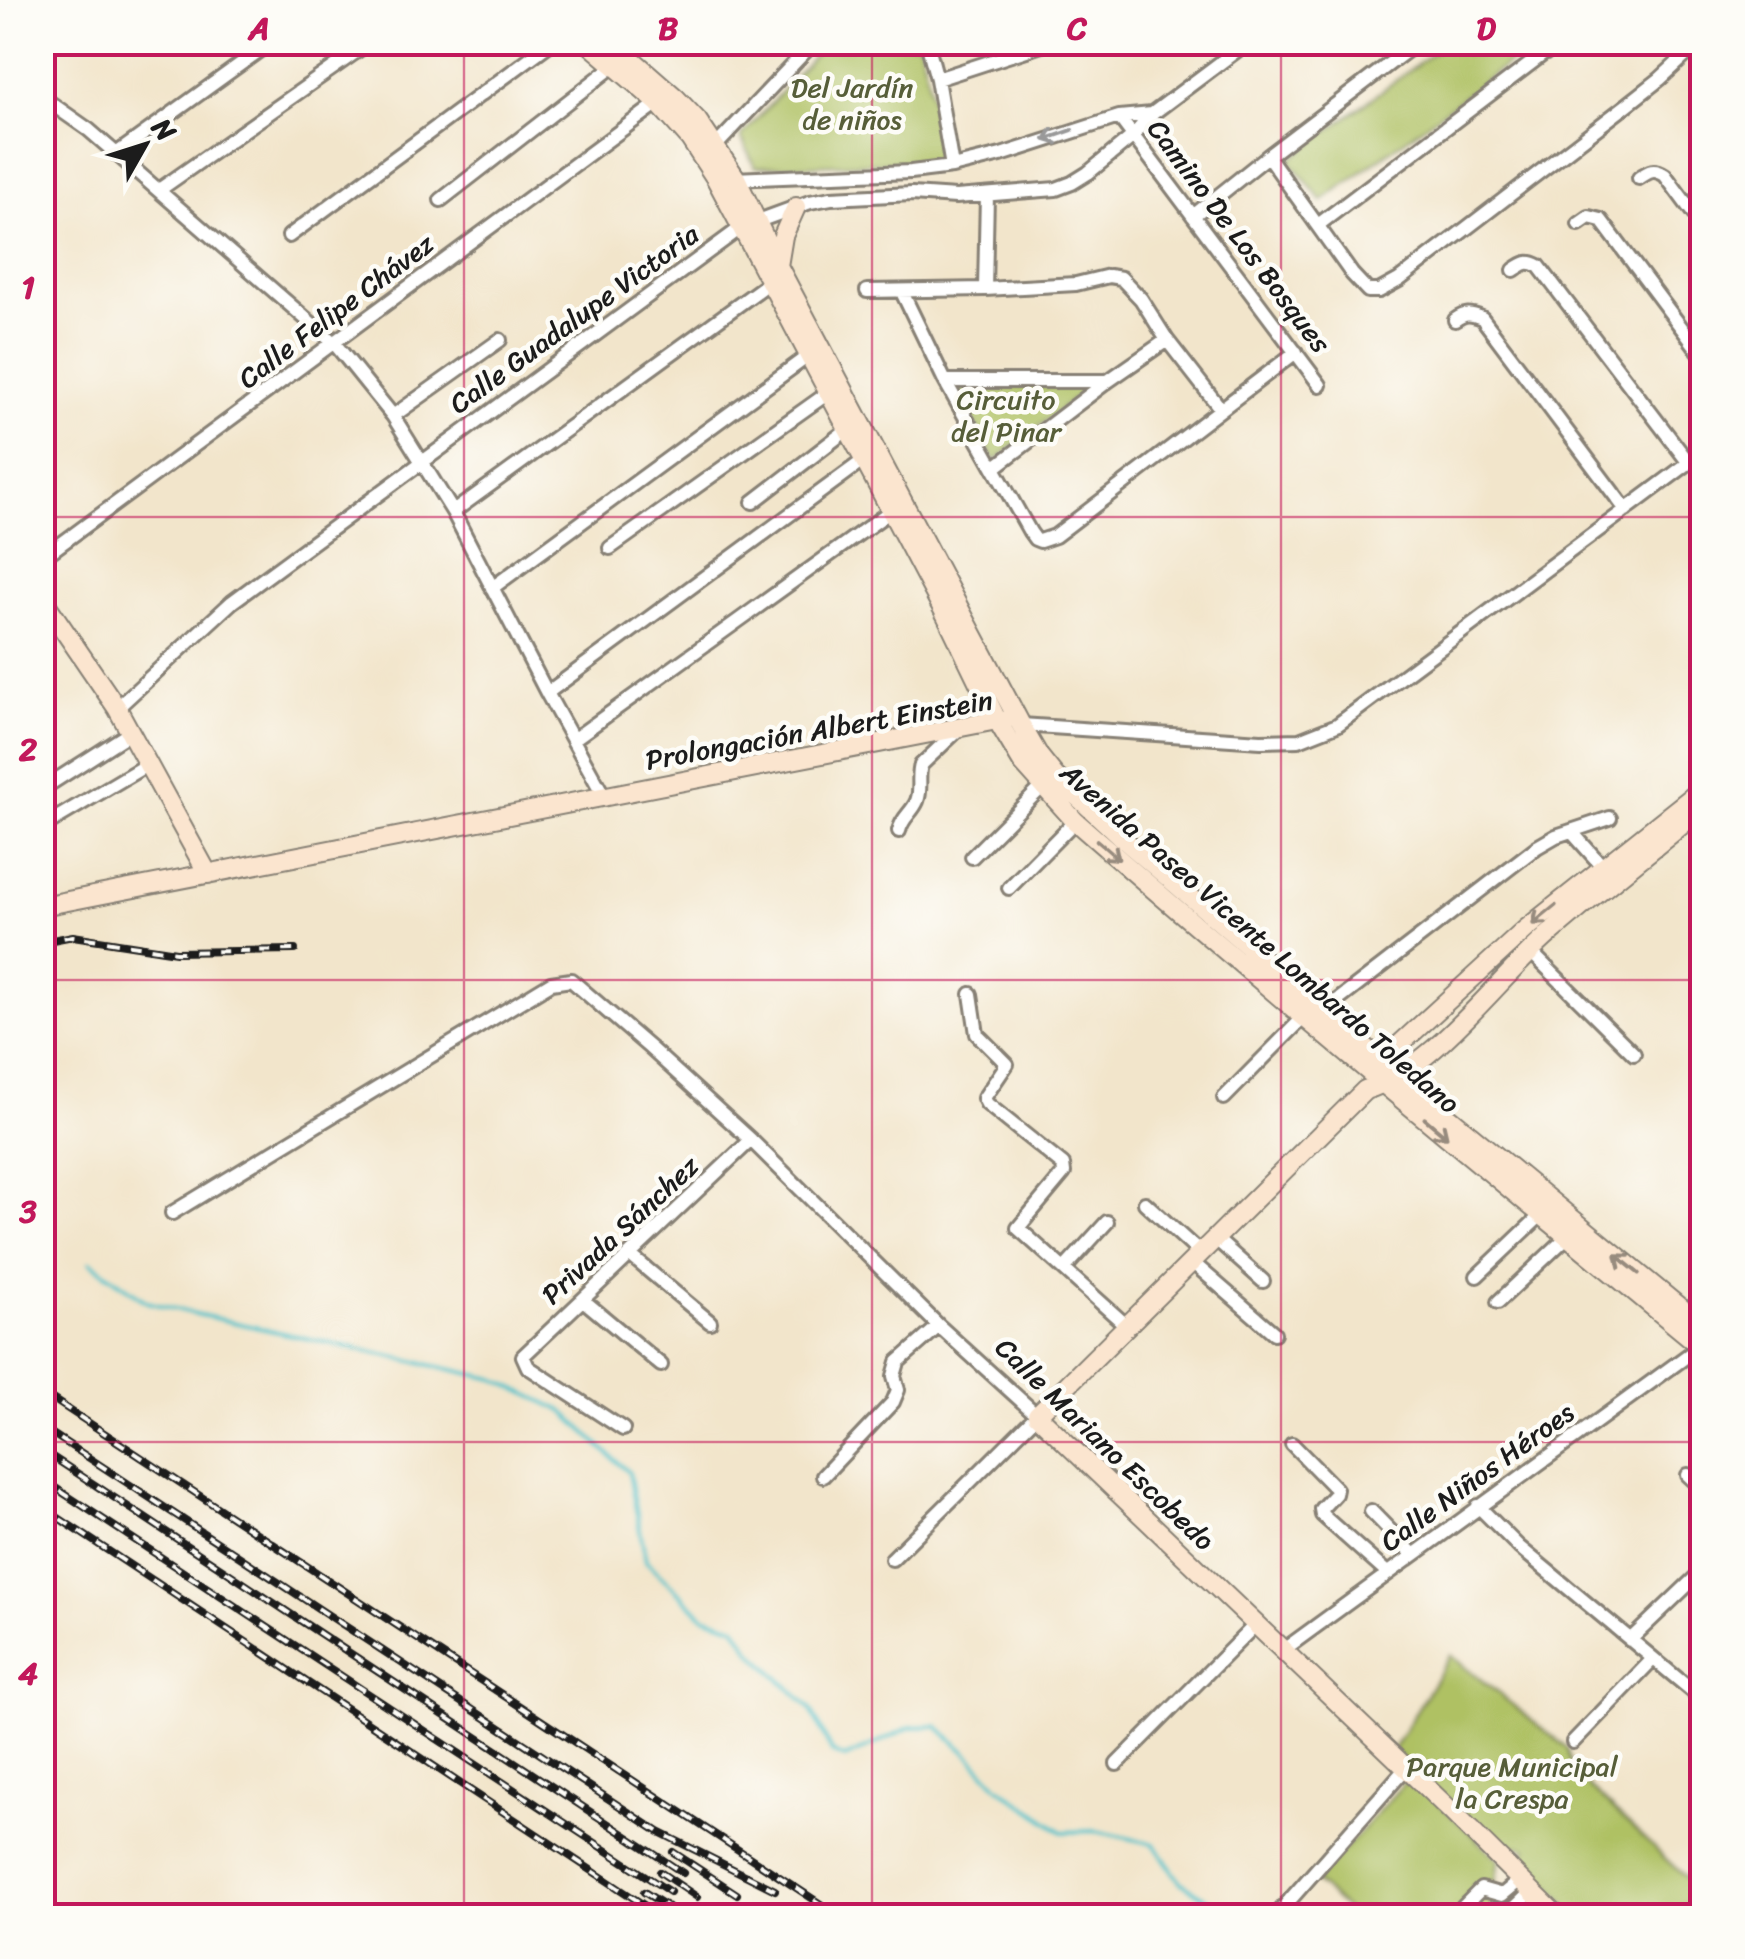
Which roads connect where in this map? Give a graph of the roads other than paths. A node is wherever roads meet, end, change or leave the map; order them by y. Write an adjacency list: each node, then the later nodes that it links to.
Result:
1 (271, 42): 24 (street)
2 (370, 42): 31 (street)
3 (552, 42): 41 (street)
4 (588, 42): 16 (main road, Avenida Paseo Vicente Lombardo Toledano)
5 (612, 42): 23 (main road, Avenida Paseo Vicente Lombardo Toledano)
6 (814, 42): 23 (street)
7 (927, 42): 17 (street)
8 (1051, 42): 14 (street)
9 (1248, 42): 20 (street, Calle Guadalupe Victoria)
10 (1418, 42): 25 (street)
11 (1520, 42): 15 (street)
12 (1559, 42): 15 (street)
13 (1700, 42): 39 (street)
14 (1022, 47): 17 (street)
15 (1546, 53): 39 (street)
16 (615, 65): 19 (main road, Avenida Paseo Vicente Lombardo Toledano); 34 (street)
17 (937, 79): 26 (street)
18 (42, 97): 24 (street)
19 (658, 103): 23 (main road, Avenida Paseo Vicente Lombardo Toledano); 50 (street, Calle Felipe Chávez)
20 (1152, 114): 21 (street); 22 (street, Calle Guadalupe Victoria)
21 (1119, 116): 22 (street, Camino De Los Bosques); 26 (street, one-way to 26)
22 (1132, 137): 33 (street, Calle Guadalupe Victoria); 36 (street, Camino De Los Bosques)
23 (710, 152): 28 (main road, Avenida Paseo Vicente Lombardo Toledano); 30 (main road, Avenida Paseo Vicente Lombardo Toledano)
24 (116, 154): 31 (street)
25 (1268, 156): 36 (street); 39 (street)
26 (952, 167): 27 (street)
27 (911, 172): 28 (street); 32 (street)
28 (736, 178): 30 (street); 37 (main road, Avenida Paseo Vicente Lombardo Toledano)
29 (1639, 178): 40 (street)
30 (716, 179): 37 (main road, Avenida Paseo Vicente Lombardo Toledano)
31 (159, 190): 50 (street)
32 (912, 194): 33 (street, Calle Guadalupe Victoria); 35 (street, Calle Guadalupe Victoria)
33 (987, 195): 44 (street)
34 (441, 200)
35 (796, 207): 37 (street, Calle Guadalupe Victoria); 43 (main road)
36 (1193, 216): 51 (street, Camino De Los Bosques)
37 (750, 224): 43 (main road, Avenida Paseo Vicente Lombardo Toledano); 62 (street, Calle Guadalupe Victoria)
38 (1579, 224): 52 (street)
39 (1318, 225)
40 (1702, 225)
41 (289, 236)
42 (1514, 270): 64 (street)
43 (774, 274): 53 (main road, Avenida Paseo Vicente Lombardo Toledano); 69 (street); 77 (main road, Avenida Paseo Vicente Lombardo Toledano)
44 (985, 289): 46 (street); 49 (street)
45 (868, 291): 46 (street)
46 (902, 292): 54 (street)
47 (1455, 320): 68 (street)
48 (500, 340): 59 (street)
49 (1167, 340): 55 (street); 58 (street)
50 (335, 344): 59 (street); 71 (street, Calle Felipe Chávez)
51 (1296, 352): 56 (street, Camino De Los Bosques); 58 (street)
52 (1702, 355)
53 (808, 356): 57 (main road, Avenida Paseo Vicente Lombardo Toledano); 72 (street)
54 (946, 381): 55 (street); 65 (street)
55 (1108, 381): 65 (street)
56 (1320, 386)
57 (828, 393): 60 (main road, Avenida Paseo Vicente Lombardo Toledano); 70 (street)
58 (1220, 408): 65 (street)
59 (393, 416): 62 (street)
60 (848, 429): 63 (main road, Avenida Paseo Vicente Lombardo Toledano); 66 (street)
61 (1702, 453): 64 (street, Prolongación Albert Einstein)
62 (422, 460): 69 (street); 75 (street, Calle Guadalupe Victoria)
63 (864, 460): 67 (main road, Avenida Paseo Vicente Lombardo Toledano); 74 (street)
64 (1689, 463): 68 (street, Prolongación Albert Einstein)
65 (994, 468)
66 (753, 502)
67 (892, 510): 76 (main road, Avenida Paseo Vicente Lombardo Toledano); 80 (street)
68 (1626, 510): 77 (street, Prolongación Albert Einstein)
69 (453, 512): 72 (street)
70 (610, 548)
71 (42, 558)
72 (492, 588): 74 (street)
73 (42, 598): 75 (main road)
74 (547, 693): 80 (street)
75 (117, 708): 79 (main road)
76 (997, 720): 77 (main road, Prolongación Albert Einstein); 78 (main road, Prolongación Albert Einstein); 82 (main road, Avenida Paseo Vicente Lombardo Toledano)
77 (1020, 725): 100 (main road, Avenida Paseo Vicente Lombardo Toledano)
78 (962, 726): 85 (main road, Prolongación Albert Einstein); 91 (street)
79 (130, 732): 81 (main road); 83 (street)
80 (574, 740): 85 (street)
81 (148, 764): 89 (street); 94 (main road)
82 (1042, 787): 88 (main road, Avenida Paseo Vicente Lombardo Toledano); 92 (street)
83 (42, 788)
84 (1702, 789): 93 (main road)
85 (605, 798): 94 (main road, Prolongación Albert Einstein)
86 (1702, 808): 96 (main road)
87 (1610, 818): 90 (street)
88 (1075, 821): 95 (street); 101 (main road, Avenida Paseo Vicente Lombardo Toledano, one-way to 101)
89 (42, 827)
90 (1571, 831): 93 (street); 100 (street)
91 (900, 832)
92 (972, 857)
93 (1604, 867): 96 (main road)
94 (208, 874): 97 (main road, Prolongación Albert Einstein)
95 (1009, 888)
96 (1577, 900): 98 (main road); 103 (main road, one-way to 103)
97 (42, 906)
98 (1532, 952): 102 (street); 103 (main road)
99 (971, 994): 114 (street)
100 (1324, 1012): 103 (main road, Avenida Paseo Vicente Lombardo Toledano)
101 (1304, 1018): 103 (main road, Avenida Paseo Vicente Lombardo Toledano); 104 (street)
102 (1634, 1054)
103 (1380, 1076): 108 (main road, Avenida Paseo Vicente Lombardo Toledano, one-way to 108); 111 (main road); 121 (main road, Avenida Paseo Vicente Lombardo Toledano, one-way to 103)
104 (1224, 1098)
105 (750, 1140): 107 (street, Calle Mariano Escobedo); 112 (street, Privada Sánchez); 120 (street, Calle Mariano Escobedo)
106 (1145, 1203): 113 (street)
107 (172, 1212)
108 (1540, 1216): 110 (main road, Avenida Paseo Vicente Lombardo Toledano); 115 (street)
109 (1107, 1222): 114 (street)
110 (1566, 1237): 118 (street); 124 (main road, Avenida Paseo Vicente Lombardo Toledano)
111 (1216, 1239): 113 (main road); 116 (street)
112 (630, 1256): 117 (street, Privada Sánchez); 119 (street)
113 (1196, 1258): 122 (main road); 123 (street)
114 (1065, 1268): 122 (street)
115 (1477, 1276)
116 (1263, 1281)
117 (582, 1300): 125 (street); 127 (street, Privada Sánchez)
118 (1498, 1302)
119 (710, 1322)
120 (939, 1326): 126 (street, Calle Mariano Escobedo); 130 (street)
121 (1702, 1326)
122 (1128, 1327): 126 (main road)
123 (1274, 1333)
124 (1702, 1346): 132 (street, Calle Niños Héroes)
125 (661, 1366)
126 (1037, 1415): 135 (street); 138 (main road, Calle Mariano Escobedo)
127 (624, 1429)
128 (1292, 1444): 136 (street)
129 (1688, 1475): 131 (street)
130 (823, 1476)
131 (1702, 1488)
132 (1478, 1506): 134 (street, Calle Niños Héroes); 139 (street)
133 (1371, 1511): 134 (street)
134 (1413, 1554): 136 (street, Calle Niños Héroes)
135 (892, 1559)
136 (1387, 1573): 140 (street, Calle Niños Héroes)
137 (1698, 1576): 139 (street)
138 (1255, 1625): 140 (main road, Calle Mariano Escobedo); 144 (street)
139 (1630, 1640): 141 (street)
140 (1282, 1651): 145 (main road, Calle Mariano Escobedo)
141 (1653, 1659): 142 (street); 143 (street)
142 (1702, 1699)
143 (1573, 1742)
144 (1117, 1764)
145 (1405, 1769): 146 (main road, Calle Mariano Escobedo); 147 (street)
146 (1526, 1885): 148 (street); 149 (street); 150 (main road, Calle Mariano Escobedo)
147 (1281, 1910)
148 (1454, 1916)
149 (1506, 1916)
150 (1558, 1916)

